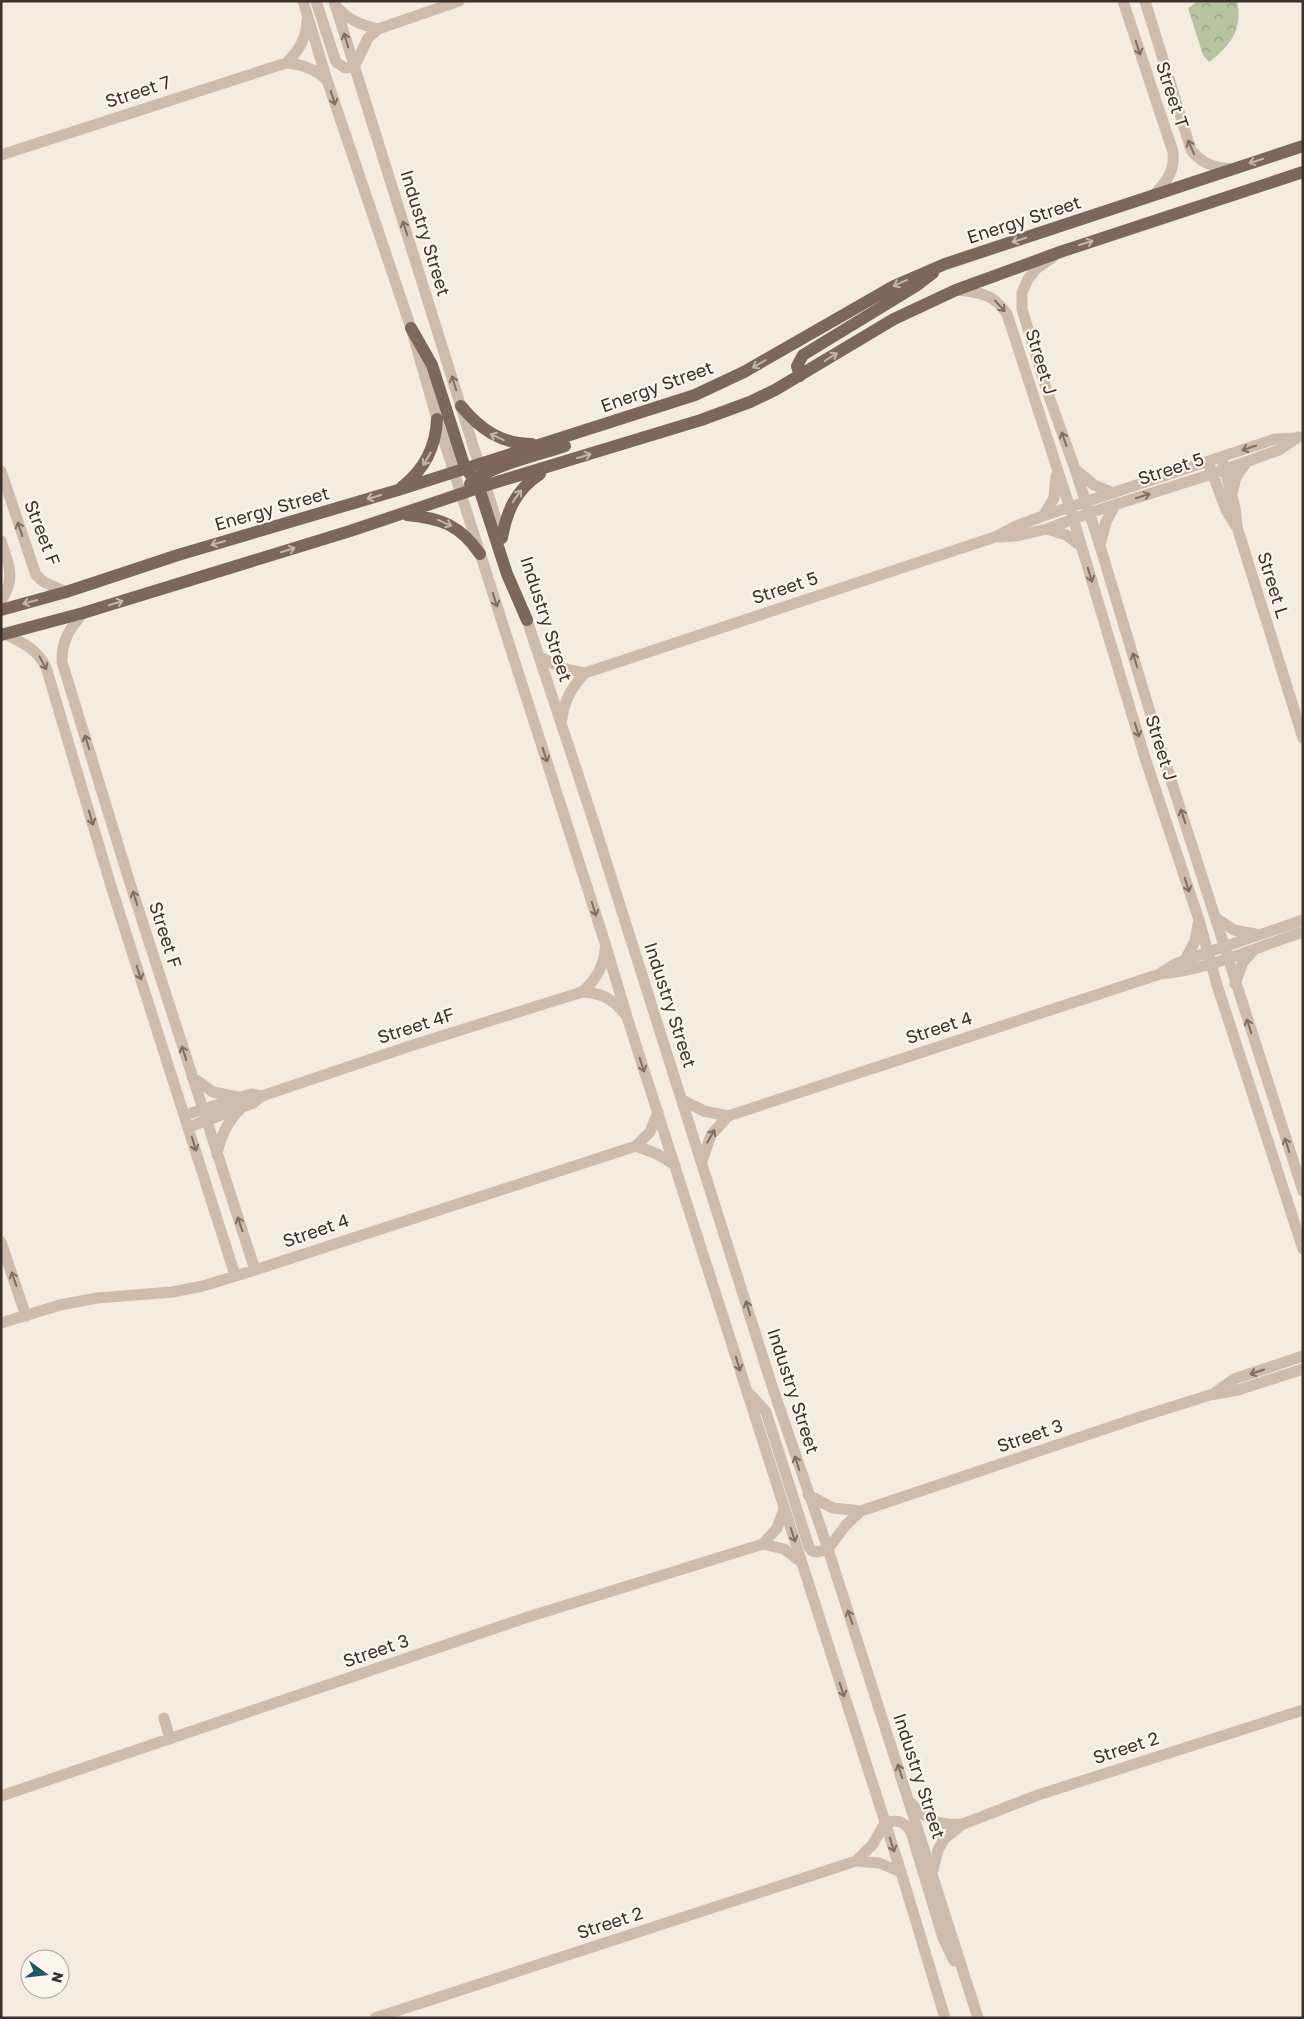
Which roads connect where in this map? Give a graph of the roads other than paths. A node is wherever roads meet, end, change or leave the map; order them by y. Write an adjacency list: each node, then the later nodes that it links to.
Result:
1 (316, 1): 9 (street)
2 (459, 1): 7 (street)
3 (1123, 1): 17 (street, Street T, one-way to 17)
4 (1145, 1): 14 (street, Street T, one-way to 4)
5 (335, 4): 7 (street); 9 (street, Industry Street, one-way to 5)
6 (305, 6): 8 (street); 10 (street, Industry Street)
7 (378, 29): 9 (street)
8 (286, 63): 10 (street); 12 (street, Street 7)
9 (354, 67): 25 (street, Industry Street, one-way to 9)
10 (327, 80): 21 (street, Industry Street, one-way to 21)
11 (1303, 146): 14 (main road, Energy Street, one-way to 14)
12 (1, 155)
13 (1303, 164): 16 (main road)
14 (1231, 170): 17 (main road, Energy Street)
15 (1303, 172): 16 (main road, Energy Street)
16 (1245, 190): 18 (main road, Energy Street, one-way to 16)
17 (1154, 196): 19 (main road, Energy Street, one-way to 19)
18 (1060, 252): 20 (main road, Energy Street); 23 (street, Street J)
19 (945, 264): 22 (main road); 27 (main road, Energy Street, one-way to 27)
20 (956, 290): 22 (main road, Energy Street, one-way to 20); 24 (street, Street J, one-way to 24)
21 (411, 328): 26 (street, Industry Street); 39 (main road)
22 (800, 376): 33 (main road, Energy Street, one-way to 22)
23 (1046, 388): 24 (street); 35 (street, Street J, one-way to 23)
24 (1032, 394): 34 (street, Street J)
25 (460, 406): 29 (main road, one-way to 25); 39 (street, Industry Street)
26 (437, 418): 39 (street, Industry Street); 41 (main road, one-way to 41)
27 (607, 424): 29 (main road, Energy Street); 39 (main road)
28 (1299, 437): 30 (street, Street 5, one-way to 30); 32 (street, Street 5)
29 (545, 444): 39 (main road, Energy Street)
30 (1222, 457): 31 (street, Street 5); 36 (street, Street L)
31 (1208, 461): 38 (street, Street L); 42 (street, Street 5)
32 (1247, 461): 36 (street, Street 5); 44 (street)
33 (550, 467): 39 (main road, Energy Street); 55 (main road, one-way to 33)
34 (1056, 469): 46 (street, Street J); 49 (street)
35 (1075, 469): 42 (street); 47 (street, Street J)
36 (1225, 470): 38 (street, Street 5); 44 (street, Street L)
37 (1, 471): 60 (street, Street F, one-way to 37)
38 (1212, 474): 40 (street, Street 5); 43 (street, Street L)
39 (471, 479): 41 (main road, Energy Street); 48 (main road, Energy Street); 53 (main road); 55 (street, Industry Street); 59 (street, Industry Street); 64 (main road)
40 (1185, 482): 43 (street); 45 (street, Street 5, one-way to 40)
41 (398, 490): 60 (main road, Energy Street, one-way to 60)
42 (1114, 493): 47 (street, Street 5)
43 (1219, 493): 51 (street, Street L)
44 (1232, 496): 51 (street, Street L)
45 (1115, 505): 47 (street, Street 5); 58 (street)
46 (1070, 508): 47 (street, Street 5); 49 (street, Street 5); 50 (street, Street J)
47 (1087, 508): 50 (street, Street 5); 58 (street, Street J)
48 (399, 515): 53 (main road, Energy Street); 59 (main road, one-way to 59)
49 (1043, 516): 54 (street, Street 5)
50 (1073, 519): 52 (street, Street 5); 57 (street, Street J)
51 (1237, 527): 71 (street, Street L)
52 (1047, 529): 54 (street, Street 5); 57 (street)
53 (350, 531): 63 (main road, Energy Street, one-way to 53)
54 (996, 537): 69 (street, Street 5)
55 (502, 538): 64 (street, Industry Street)
56 (1, 541): 61 (street)
57 (1081, 546): 67 (street, Street J, one-way to 67)
58 (1100, 546): 66 (street, Street J)
59 (480, 554): 81 (street, Industry Street, one-way to 81)
60 (66, 592): 62 (main road, Energy Street, one-way to 62)
61 (1, 601)
62 (1, 610)
63 (83, 613): 65 (main road, Energy Street); 74 (street, Street F, one-way to 63)
64 (527, 620): 68 (street, Industry Street)
65 (3, 635): 75 (street, Street F, one-way to 75)
66 (1128, 638): 67 (street); 72 (street, Street J, one-way to 66)
67 (1111, 643): 73 (street, Street J, one-way to 73)
68 (540, 657): 69 (street); 70 (street, Industry Street)
69 (585, 673): 70 (street)
70 (561, 723): 93 (street, Industry Street)
71 (1303, 738)
72 (1162, 752): 73 (street); 76 (street, Street J, one-way to 72)
73 (1145, 758): 77 (street, Street J, one-way to 77)
74 (129, 880): 75 (street); 92 (street, Street F, one-way to 74)
75 (111, 886): 96 (street, Street F, one-way to 96)
76 (1216, 918): 80 (street); 82 (street, Street J)
77 (1199, 920): 84 (street, Street J); 87 (street)
78 (1303, 920): 80 (street, Street 4)
79 (1303, 932): 83 (street, Street 4)
80 (1257, 934): 82 (street, Street 4)
81 (605, 943): 90 (street); 91 (street, Industry Street)
82 (1224, 945): 84 (street, Street 4); 85 (street, Street J)
83 (1257, 947): 85 (street, Street 4); 88 (street)
84 (1207, 951): 86 (street, Street J); 87 (street, Street 4)
85 (1228, 958): 86 (street, Street 4); 88 (street, Street J)
86 (1211, 964): 87 (street, Street 4); 89 (street, Street J)
87 (1188, 965): 89 (street); 98 (street, Street 4)
88 (1235, 984): 104 (street, Street J, one-way to 88)
89 (1217, 985): 106 (street, Street J)
90 (582, 992): 91 (street, Street 4F); 94 (street, Street 4F)
91 (627, 1016): 95 (street, Industry Street, one-way to 95)
92 (192, 1077): 94 (street); 97 (street, Street F)
93 (682, 1100): 98 (street); 102 (street, Industry Street)
94 (242, 1102): 97 (street, Street 4F); 101 (street)
95 (658, 1112): 100 (street); 103 (street, Industry Street)
96 (185, 1115): 97 (street, Street 4F); 99 (street, Street F)
97 (204, 1115): 99 (street, Street 4F); 101 (street, Street F)
98 (728, 1116): 102 (street, Street 4, one-way to 98)
99 (189, 1127): 108 (street, Street F, one-way to 108)
100 (636, 1146): 103 (street); 107 (street, Street 4)
101 (217, 1157): 107 (street, Street F, one-way to 101)
102 (702, 1161): 113 (street, Industry Street, one-way to 102)
103 (675, 1165): 112 (street, Industry Street, one-way to 112)
104 (1303, 1191)
105 (1, 1242): 109 (street, one-way to 105)
106 (1303, 1250)
107 (255, 1270): 108 (street, Street 4)
108 (235, 1275): 109 (street, Street 4)
109 (26, 1316): 110 (street, Street 4)
110 (1, 1323)
111 (1301, 1359): 115 (street, Street 3)
112 (747, 1391): 114 (street, Industry Street); 117 (street)
113 (808, 1496): 115 (street, Street 3); 117 (street, Industry Street)
114 (784, 1509): 116 (street); 118 (street, Industry Street, one-way to 118)
115 (861, 1511): 117 (street, Street 3)
116 (763, 1544): 118 (street); 121 (street, Street 3)
117 (828, 1549): 123 (street, Industry Street, one-way to 117)
118 (801, 1562): 124 (street, Industry Street, one-way to 124)
119 (1303, 1710): 125 (street, Street 2)
120 (164, 1718): 121 (street)
121 (170, 1739): 122 (street, Street 3)
122 (1, 1796)
123 (909, 1801): 125 (street, Street 2); 128 (street, Industry Street)
124 (885, 1823): 126 (street, Street 2); 127 (street, Industry Street, one-way to 127); 129 (street)
125 (962, 1824): 128 (street, Street 2)
126 (856, 1861): 127 (street, Street 2); 130 (street, Street 2)
127 (901, 1872): 131 (street, Industry Street)
128 (932, 1873): 129 (street, Industry Street)
129 (966, 1981): 132 (street, Industry Street)
130 (375, 2018)
131 (945, 2018)
132 (978, 2018)

